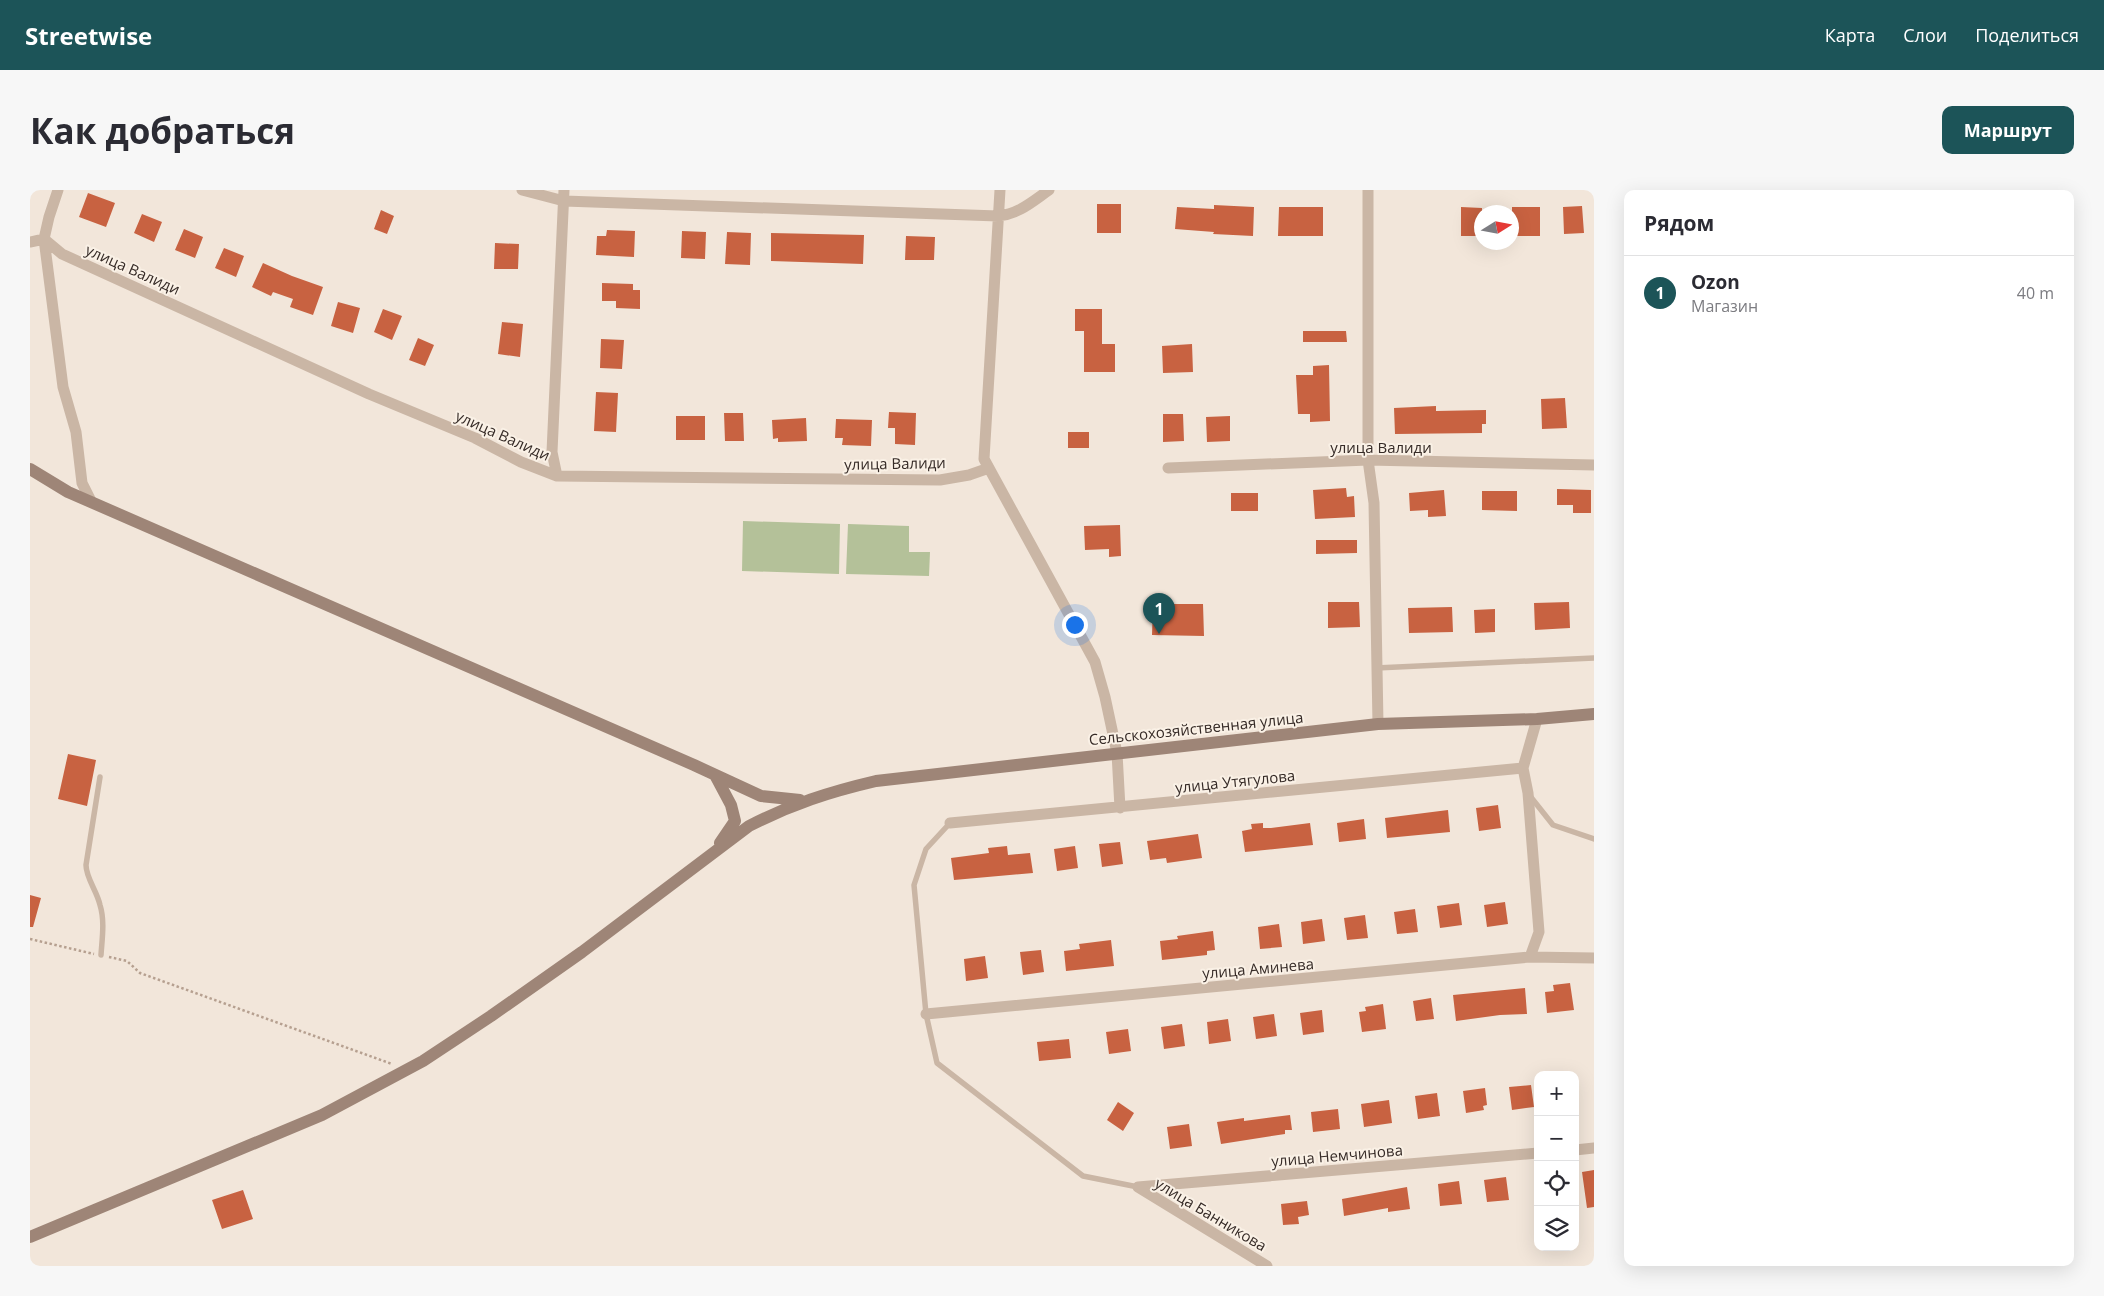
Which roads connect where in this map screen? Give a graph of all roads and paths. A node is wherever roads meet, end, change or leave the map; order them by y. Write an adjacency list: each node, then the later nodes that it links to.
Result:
1 (58, 190): 8 (street)
2 (522, 190): 6 (street)
3 (1000, 190): 7 (street)
4 (1049, 190): 7 (street)
5 (1368, 190): 10 (street)
6 (564, 195): 7 (street); 15 (street)
7 (998, 216): 12 (street)
8 (44, 239): 9 (street); 15 (street, улица Валиди); 16 (street)
9 (30, 242)
10 (1368, 460): 11 (street, улица Валиди); 13 (street, улица Валиди); 18 (street)
11 (1594, 465)
12 (989, 468): 15 (street, улица Валиди); 22 (street)
13 (1168, 468)
14 (30, 469): 16 (main road)
15 (558, 476)
16 (91, 501): 24 (main road)
17 (1594, 658): 18 (lane)
18 (1376, 668): 21 (street)
19 (1594, 714): 20 (main road, Сельскохозяйственная улица)
20 (1537, 718): 21 (main road, Сельскохозяйственная улица); 23 (street)
21 (1378, 724): 22 (main road, Сельскохозяйственная улица)
22 (1118, 753): 27 (main road, Сельскохозяйственная улица); 28 (street)
23 (1523, 768): 26 (street); 28 (street, улица Утягулова)
24 (714, 775): 27 (main road); 31 (main road)
25 (100, 777): 33 (lane)
26 (1528, 793): 30 (lane); 34 (street)
27 (805, 800): 31 (main road, Сельскохозяйственная улица)
28 (1120, 808): 29 (street, улица Утягулова)
29 (950, 823): 36 (lane)
30 (1594, 839)
31 (711, 855): 37 (main road, Сельскохозяйственная улица)
32 (30, 939): 33 (path)
33 (101, 956): 37 (path)
34 (1530, 957): 35 (street, улица Аминева); 36 (street, улица Аминева)
35 (1594, 958)
36 (926, 1014): 41 (lane)
37 (408, 1069): 42 (main road, Сельскохозяйственная улица)
38 (1594, 1148): 39 (street)
39 (1579, 1150)
40 (1534, 1153): 41 (street, улица Немчинова)
41 (1138, 1187): 43 (street, улица Банникова)
42 (30, 1237)
43 (1267, 1266)

